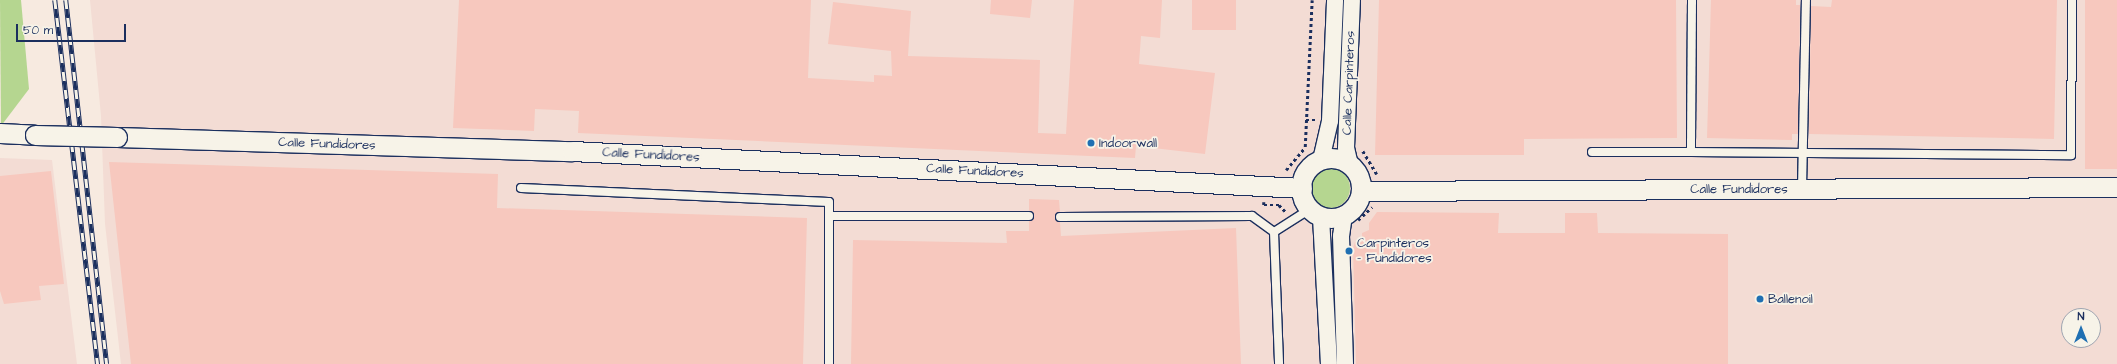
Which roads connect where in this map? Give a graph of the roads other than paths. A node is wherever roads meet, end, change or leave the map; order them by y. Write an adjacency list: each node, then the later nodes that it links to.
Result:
1 (1335, 0): 10 (street, Calle Carpinteros)
2 (1352, 0): 11 (street, Calle Carpinteros)
3 (1692, 0): 8 (lane)
4 (1806, 0): 9 (lane)
5 (2072, 0): 9 (lane)
6 (0, 133): 14 (street, Calle Fundidores, bridge)
7 (1592, 152): 8 (lane)
8 (1691, 152): 9 (lane)
9 (1803, 153): 15 (lane)
10 (1321, 160): 11 (street); 14 (street)
11 (1350, 165): 16 (street)
12 (2117, 187): 15 (street, Calle Fundidores)
13 (521, 188): 19 (lane)
14 (1302, 188): 17 (street)
15 (1802, 188): 16 (street, Calle Fundidores)
16 (1361, 190): 18 (street)
17 (1316, 213): 18 (street); 22 (lane); 25 (street)
18 (1344, 215): 26 (street)
19 (828, 216): 20 (lane); 23 (lane)
20 (1029, 216)
21 (1060, 217): 22 (lane)
22 (1274, 232): 24 (lane)
23 (829, 364)
24 (1279, 364)
25 (1329, 364)
26 (1345, 364)

